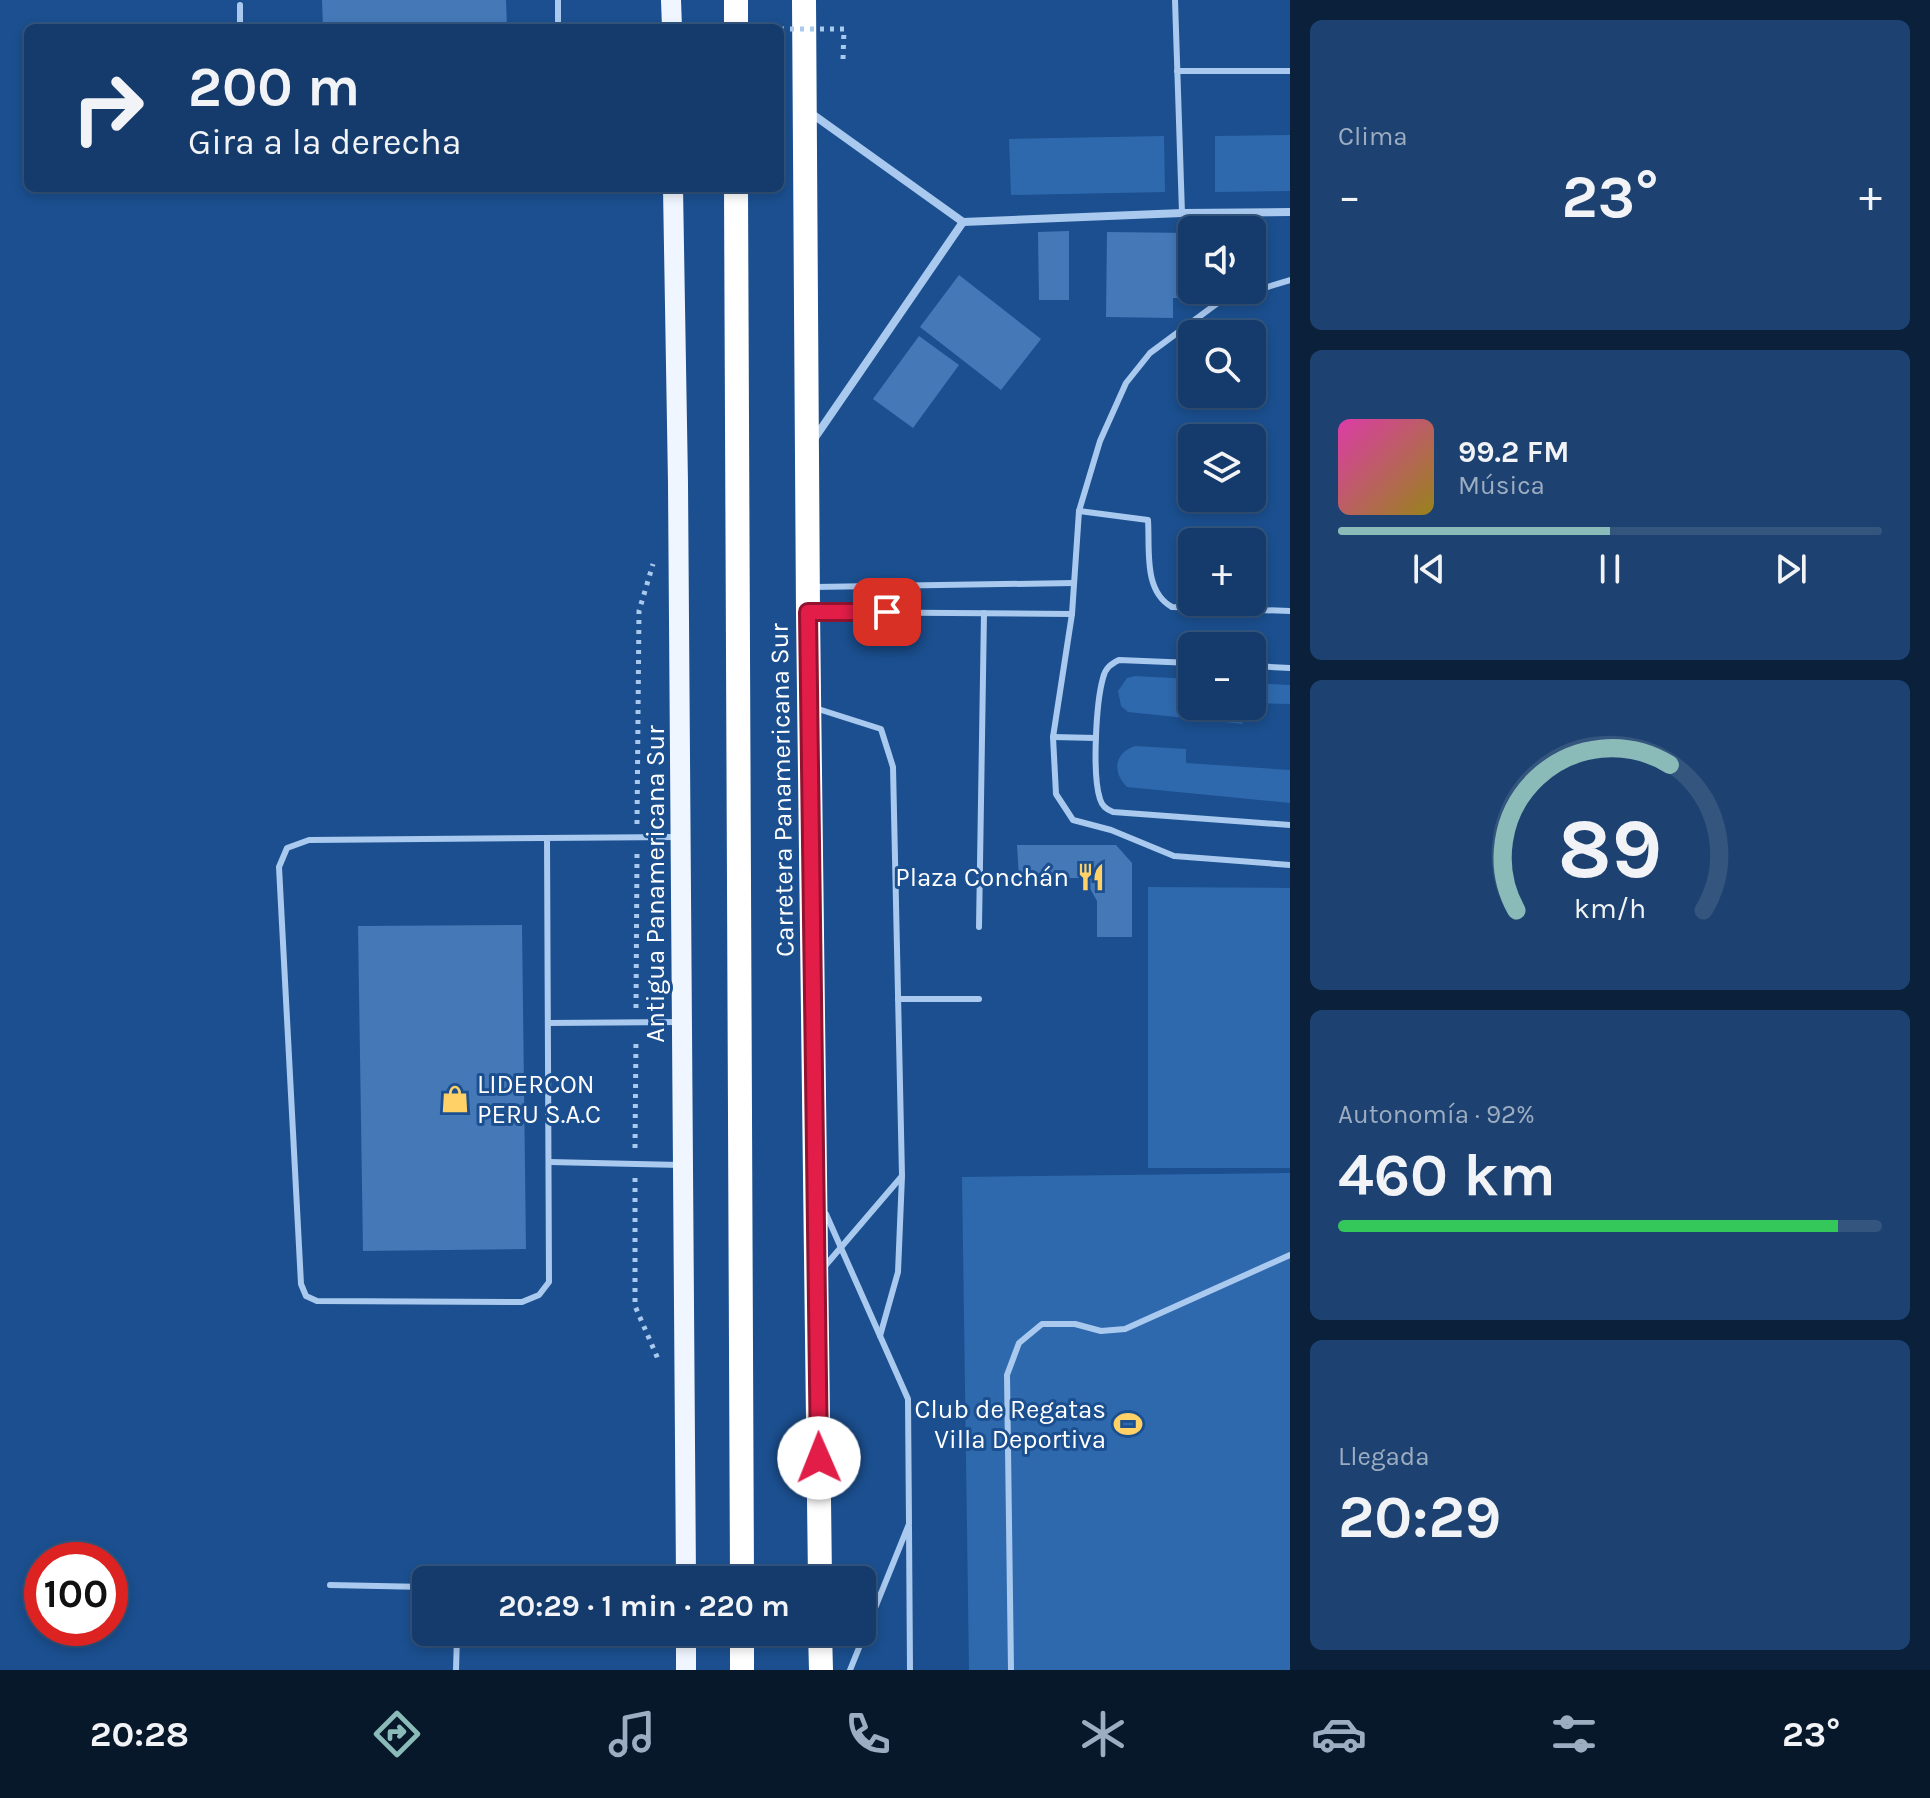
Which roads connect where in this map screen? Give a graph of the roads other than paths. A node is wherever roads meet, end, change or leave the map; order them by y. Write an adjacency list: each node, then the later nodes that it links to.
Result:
1 (558, 0): 8 (lane)
2 (671, 0): 9 (main road)
3 (736, 0): 10 (highway)
4 (804, 0): 13 (highway, Carretera Panamericana Sur)
5 (1175, 0): 11 (lane)
6 (240, 5): 7 (lane)
7 (240, 24)
8 (558, 24)
9 (672, 24)
10 (736, 24)
11 (1177, 71): 12 (lane); 17 (lane)
12 (1290, 71)
13 (804, 108): 18 (street); 20 (highway, Carretera Panamericana Sur)
14 (673, 192): 34 (main road, Antigua Panamericana Sur)
15 (736, 192): 52 (highway, Carretera Panamericana Sur)
16 (1290, 212): 17 (street)
17 (1182, 213): 18 (street)
18 (963, 222): 20 (street)
19 (1290, 280): 21 (lane)
20 (807, 449): 23 (highway, Carretera Panamericana Sur)
21 (1079, 511): 22 (lane); 24 (lane)
22 (1074, 583): 23 (lane); 26 (lane)
23 (808, 599): 25 (lane); 30 (highway, Carretera Panamericana Sur)
24 (1290, 611)
25 (984, 613): 26 (lane); 37 (lane)
26 (1072, 614): 31 (lane)
27 (1178, 662): 32 (lane)
28 (1266, 667): 29 (lane)
29 (1290, 668)
30 (809, 706): 38 (lane); 45 (highway, Carretera Panamericana Sur)
31 (1053, 737): 32 (lane); 36 (lane)
32 (1096, 738): 33 (lane)
33 (1290, 825)
34 (681, 837): 35 (lane); 40 (main road, Antigua Panamericana Sur)
35 (547, 839): 41 (lane); 42 (lane)
36 (1290, 865)
37 (979, 927)
38 (898, 999): 39 (lane); 44 (lane)
39 (979, 999)
40 (682, 1022): 41 (lane); 43 (main road, Antigua Panamericana Sur)
41 (548, 1023): 42 (lane)
42 (550, 1162): 43 (lane)
43 (684, 1165): 51 (main road, Antigua Panamericana Sur)
44 (902, 1176): 46 (lane); 49 (lane)
45 (816, 1193): 46 (lane); 48 (highway, Carretera Panamericana Sur)
46 (840, 1248): 48 (lane); 49 (lane)
47 (1290, 1255): 66 (lane)
48 (817, 1275): 53 (highway, Carretera Panamericana Sur)
49 (880, 1336): 50 (lane)
50 (909, 1524): 64 (lane); 65 (lane)
51 (686, 1566)
52 (742, 1566)
53 (820, 1566)
54 (330, 1585): 55 (lane)
55 (412, 1587)
56 (457, 1646): 60 (lane)
57 (686, 1646): 61 (main road)
58 (742, 1646): 62 (highway)
59 (820, 1646): 63 (highway)
60 (456, 1670)
61 (686, 1670)
62 (742, 1670)
63 (821, 1670)
64 (850, 1670)
65 (910, 1670)
66 (1011, 1670)

